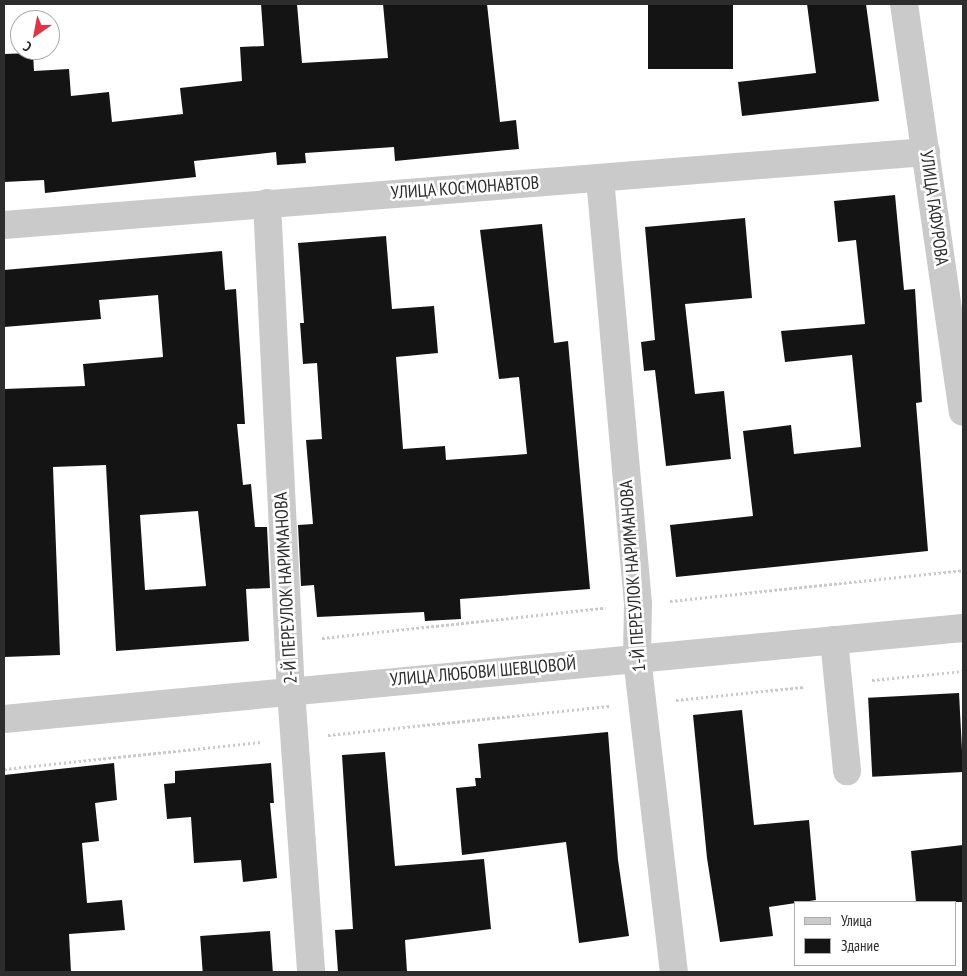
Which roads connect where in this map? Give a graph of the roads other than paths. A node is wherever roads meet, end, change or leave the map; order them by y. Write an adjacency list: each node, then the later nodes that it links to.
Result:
1 (904, 4): 2 (street, УЛИЦА ГАФУРОВА)
2 (926, 152): 3 (street, УЛИЦА КОСМОНАВТОВ); 6 (street, УЛИЦА ГАФУРОВА)
3 (600, 178): 4 (street, УЛИЦА КОСМОНАВТОВ); 9 (street, 1-Й ПЕРЕУЛОК НАРИМАНОВА)
4 (267, 203): 5 (street, УЛИЦА КОСМОНАВТОВ); 10 (street, 2-Й ПЕРЕУЛОК НАРИМАНОВА)
5 (4, 226)
6 (963, 412)
7 (963, 628): 8 (street, УЛИЦА ЛЮБОВИ ШЕВЦОВОЙ)
8 (834, 640): 9 (street, УЛИЦА ЛЮБОВИ ШЕВЦОВОЙ); 12 (street)
9 (637, 658): 10 (street, УЛИЦА ЛЮБОВИ ШЕВЦОВОЙ); 14 (street, 1-Й ПЕРЕУЛОК НАРИМАНОВА)
10 (291, 691): 11 (street, УЛИЦА ЛЮБОВИ ШЕВЦОВОЙ); 13 (street, 2-Й ПЕРЕУЛОК НАРИМАНОВА)
11 (4, 719)
12 (847, 771)
13 (311, 972)
14 (674, 972)

